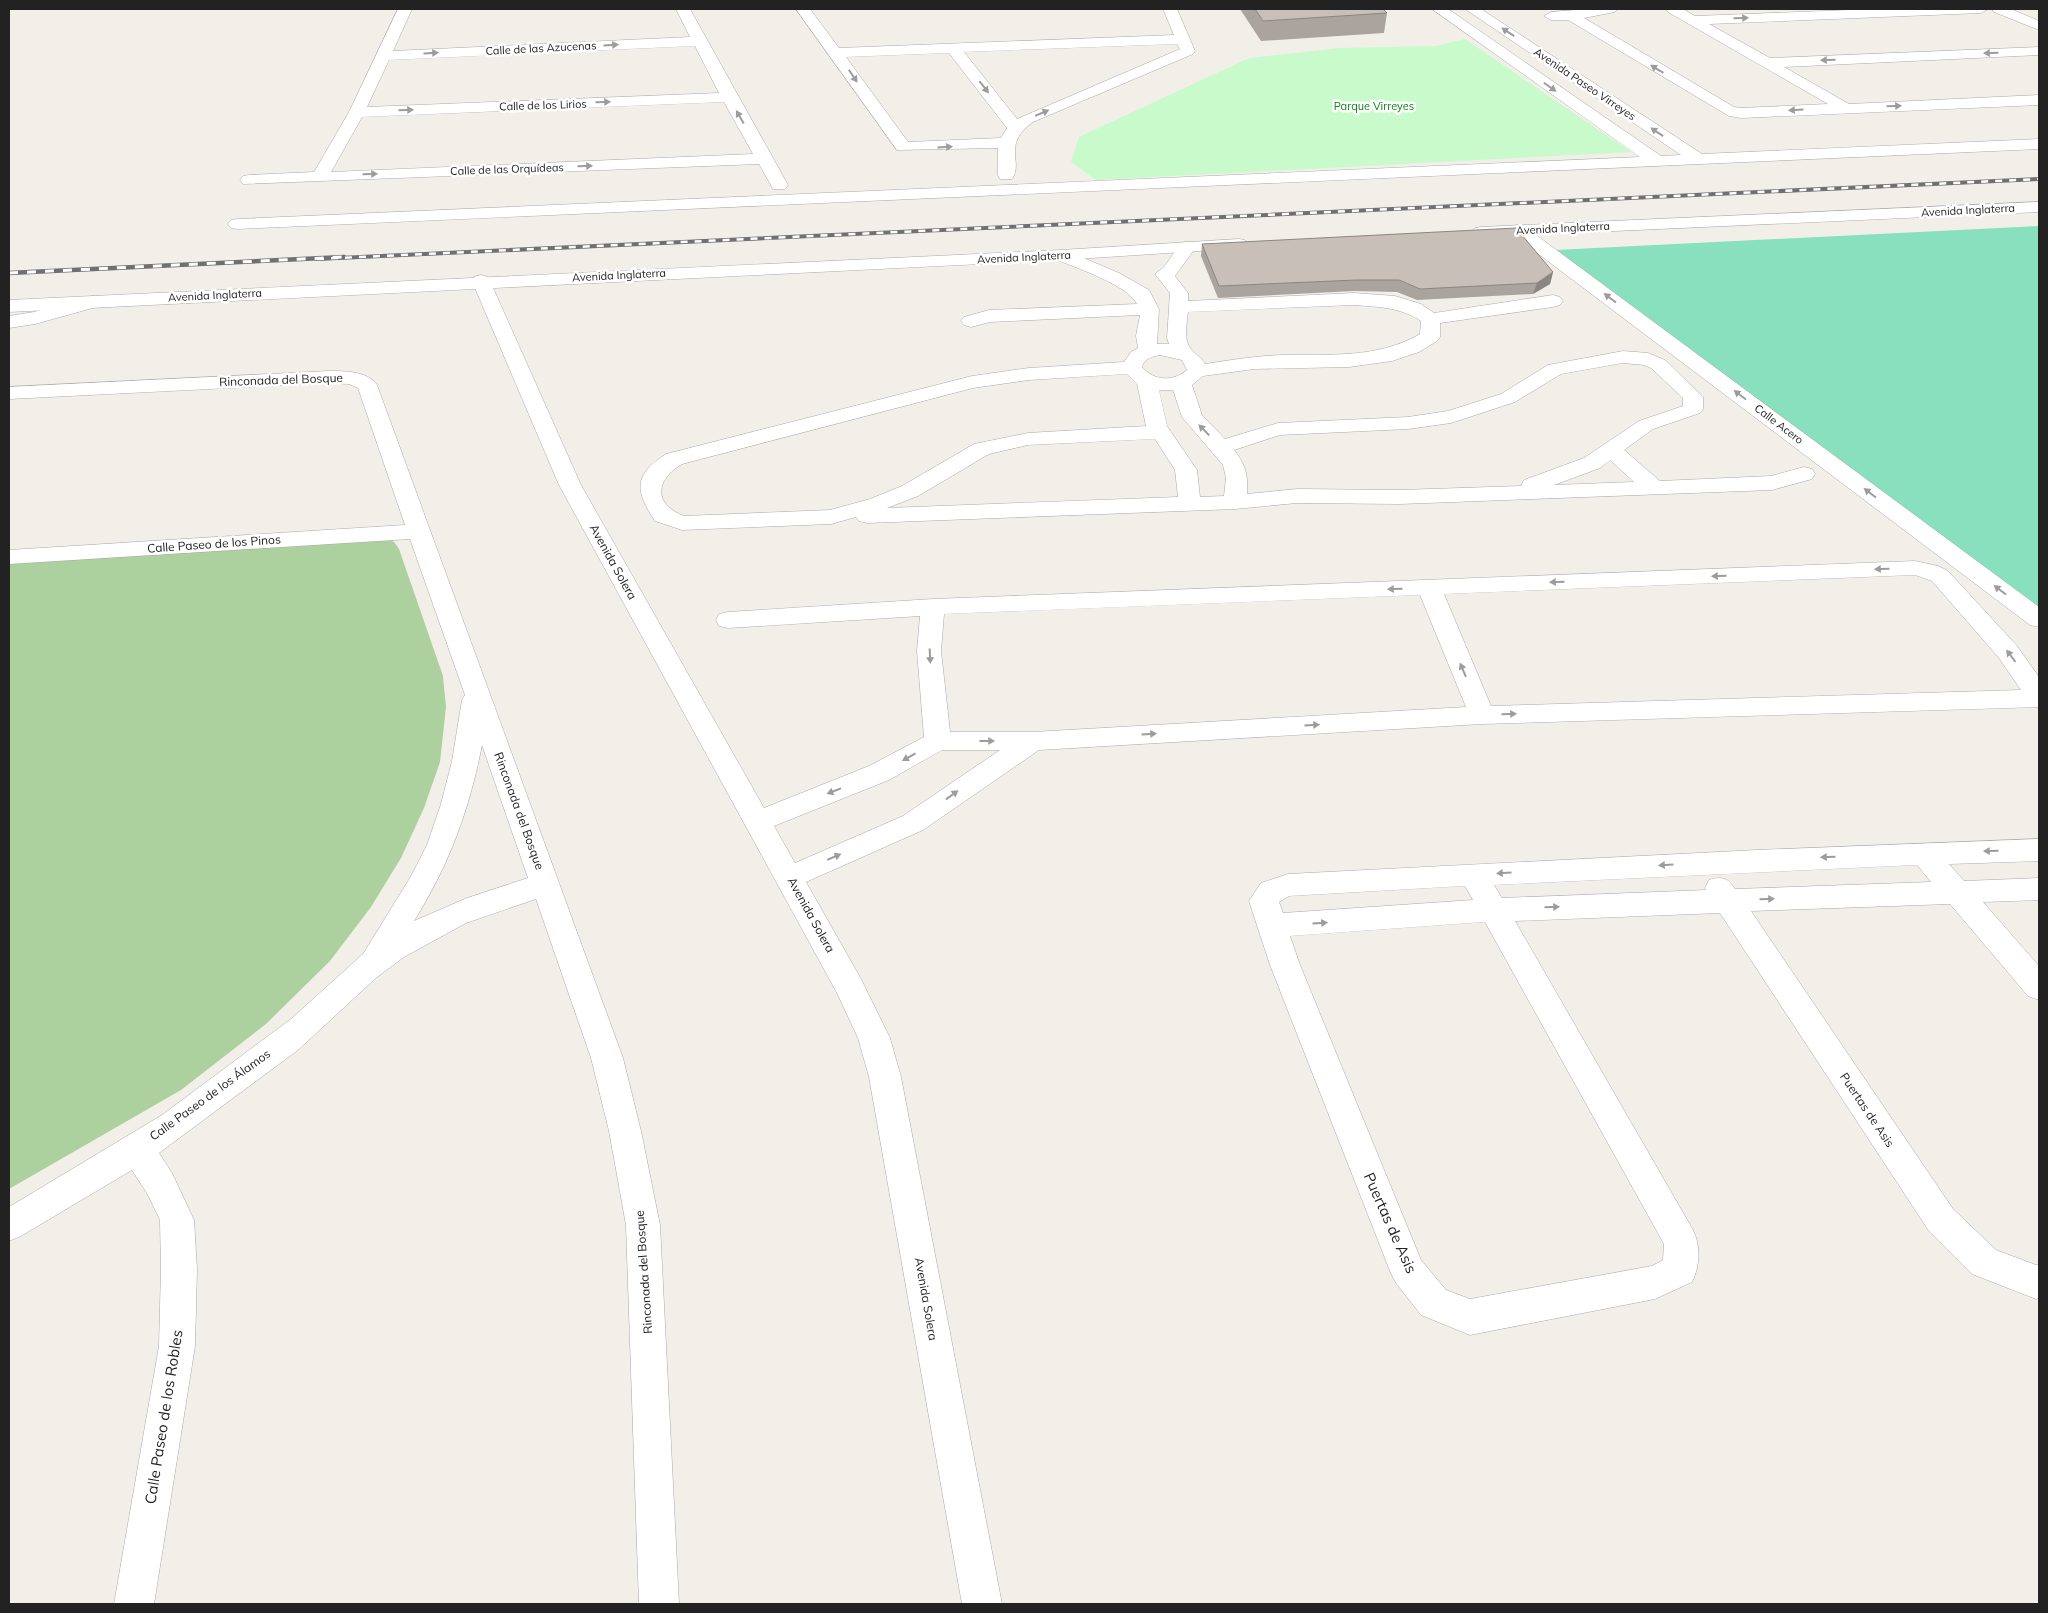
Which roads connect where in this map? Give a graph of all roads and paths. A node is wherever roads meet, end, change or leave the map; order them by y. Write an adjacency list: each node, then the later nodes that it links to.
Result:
1 (405, 9): 21 (street)
2 (683, 9): 16 (street)
3 (804, 9): 20 (street)
4 (1438, 9): 22 (street, Avenida Paseo Virreyes)
5 (1472, 9): 18 (street, Avenida Paseo Virreyes, one-way to 5)
6 (1610, 9): 12 (street)
7 (1673, 9): 13 (street)
8 (1981, 9): 13 (street, one-way to 8)
9 (1999, 9): 14 (street)
10 (1164, 11): 15 (street)
11 (1551, 16): 12 (street)
12 (1571, 16): 26 (street, one-way to 12)
13 (1692, 20): 23 (street)
14 (2039, 26)
15 (1180, 33): 17 (street); 28 (street, one-way to 15)
16 (700, 41): 21 (street, Calle de las Azucenas, one-way to 16); 24 (street)
17 (954, 49): 20 (street); 28 (street, one-way to 28)
18 (1536, 51): 22 (street); 32 (street, Avenida Paseo Virreyes, one-way to 18)
19 (2039, 51): 23 (street, one-way to 23)
20 (837, 53): 29 (street, one-way to 29)
21 (382, 56): 27 (street)
22 (1506, 56): 33 (street, Avenida Paseo Virreyes, one-way to 33)
23 (1766, 62): 26 (street)
24 (728, 97): 27 (street, Calle de los Lirios, one-way to 24); 31 (street, one-way to 24)
25 (2039, 100): 26 (street, one-way to 25)
26 (1845, 108)
27 (357, 112): 34 (street)
28 (1015, 127): 29 (street)
29 (1006, 143): 35 (street)
30 (2039, 144): 32 (street)
31 (764, 159): 34 (street, Calle de las Orquídeas, one-way to 31); 37 (street)
32 (1698, 159): 33 (street)
33 (1657, 161): 39 (street)
34 (321, 175): 36 (street, Calle de las Orquídeas)
35 (1006, 175)
36 (250, 180)
37 (779, 185)
38 (2039, 207): 40 (street, Avenida Inglaterra)
39 (237, 224)
40 (1518, 230): 41 (street, Avenida Inglaterra); 75 (street, Calle Acero, one-way to 40)
41 (1459, 233)
42 (1255, 243): 43 (street, Avenida Inglaterra)
43 (1187, 247): 44 (street, Avenida Inglaterra); 45 (street)
44 (1061, 255): 46 (street); 47 (street, Avenida Inglaterra)
45 (1164, 274): 46 (street); 51 (street)
46 (1116, 279): 52 (street)
47 (481, 281): 49 (street, Avenida Inglaterra); 82 (street, Avenida Solera)
48 (1553, 300): 53 (street)
49 (93, 302): 50 (street, Avenida Inglaterra); 55 (street)
50 (9, 306)
51 (1177, 307): 53 (street); 57 (street)
52 (1149, 309): 54 (street); 56 (street)
53 (1431, 319): 59 (street)
54 (971, 321)
55 (9, 322)
56 (1148, 351): 57 (street); 58 (street)
57 (1182, 352): 59 (street)
58 (1140, 375): 59 (street); 61 (street); 70 (street)
59 (1189, 377): 62 (street, one-way to 59)
60 (9, 393): 71 (street, Rinconada del Bosque)
61 (1159, 432): 66 (street); 69 (street)
62 (1221, 447): 63 (street); 68 (street)
63 (1611, 450): 65 (street); 67 (street)
64 (1804, 474): 65 (street)
65 (1655, 488): 67 (street)
66 (954, 491): 69 (street); 70 (street); 70 (street)
67 (1512, 493): 68 (street)
68 (1235, 502): 69 (street)
69 (1190, 504)
70 (831, 517)
71 (420, 531): 72 (street, Calle Paseo de los Pinos); 77 (street, Rinconada del Bosque)
72 (9, 557)
73 (1428, 587): 74 (street, one-way to 74); 78 (street, one-way to 73); 79 (street, one-way to 73)
74 (933, 607): 76 (street); 81 (street, one-way to 81)
75 (2039, 619)
76 (728, 620)
77 (476, 690): 88 (street, Rinconada del Bosque); 94 (street, Calle Paseo de los Álamos)
78 (2039, 697): 79 (street, one-way to 78)
79 (1482, 715): 80 (street, one-way to 79)
80 (1033, 740): 81 (street, one-way to 80); 87 (street, one-way to 80)
81 (938, 741): 82 (street, one-way to 82)
82 (758, 821): 87 (street, Avenida Solera)
83 (2039, 850): 84 (street, Puertas de Asis, one-way to 84)
84 (1923, 853): 85 (street, Puertas de Asis, one-way to 85); 90 (street)
85 (1704, 862): 86 (street, Puertas de Asis, one-way to 86); 91 (street, Puertas de Asis)
86 (1474, 874): 92 (street); 93 (street, Puertas de Asis)
87 (790, 876): 101 (street, Avenida Solera)
88 (545, 885): 94 (street, Calle Paseo de los Álamos); 100 (street, Rinconada del Bosque)
89 (2039, 889): 90 (street)
90 (1958, 894): 91 (street, one-way to 90); 95 (street)
91 (1727, 900): 92 (street, one-way to 91); 98 (street, Puertas de Asis)
92 (1492, 910): 93 (street, one-way to 92); 93 (street, Puertas de Asis)
93 (1272, 926)
94 (372, 962): 96 (street, Calle Paseo de los Álamos)
95 (2039, 987)
96 (137, 1148): 97 (street, Calle Paseo de los Álamos); 99 (street, Calle Paseo de los Robles)
97 (9, 1225)
98 (2039, 1282)
99 (134, 1604)
100 (659, 1604)
101 (982, 1604)

